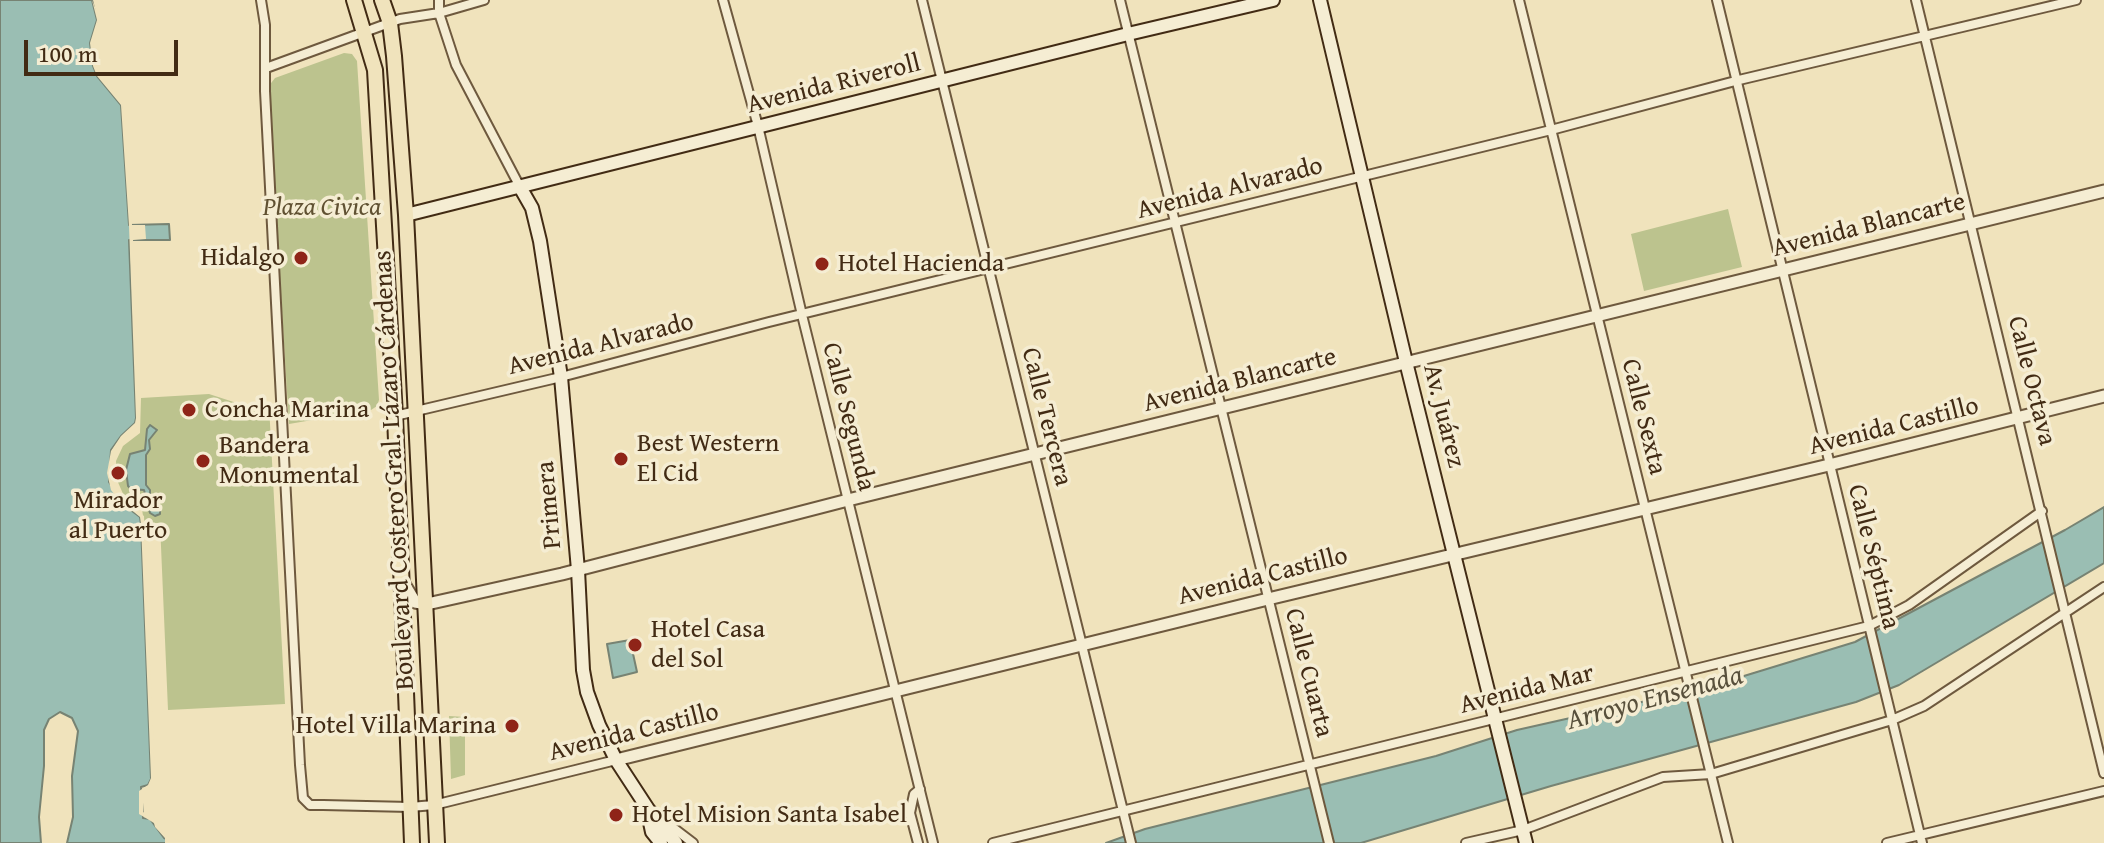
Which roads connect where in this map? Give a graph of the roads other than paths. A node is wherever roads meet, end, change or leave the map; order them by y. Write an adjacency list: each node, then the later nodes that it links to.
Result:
1 (261, 0): 20 (street, Avenida Castillo)
2 (354, 0): 17 (highway, Boulevard Costero Gral. Lázaro Cárdenas)
3 (382, 0): 16 (highway, Boulevard Costero Gral. Lázaro Cárdenas)
4 (439, 0): 15 (street)
5 (484, 0): 15 (street)
6 (723, 0): 23 (street, Calle Segunda)
7 (922, 0): 22 (street, Calle Tercera)
8 (1120, 0): 18 (street, Calle Cuarta)
9 (1273, 0): 18 (main road, Avenida Riveroll)
10 (1320, 0): 25 (main road, Av. Juárez)
11 (1519, 0): 24 (street, Calle Sexta)
12 (1717, 0): 21 (street, Calle Séptima)
13 (1916, 0): 19 (street, Calle Octava)
14 (2076, 0): 19 (street, Avenida Alvarado)
15 (439, 13): 16 (street); 26 (street)
16 (390, 23): 17 (street); 28 (highway, Boulevard Costero Gral. Lázaro Cárdenas)
17 (364, 31): 20 (street); 40 (highway, Boulevard Costero Gral. Lázaro Cárdenas)
18 (1128, 34): 22 (main road, Avenida Riveroll); 29 (street, Calle Cuarta)
19 (1925, 37): 21 (street, Avenida Alvarado); 30 (street, Calle Octava)
20 (266, 68): 67 (street, Avenida Castillo)
21 (1739, 80): 24 (street, Avenida Alvarado); 32 (street, Calle Séptima)
22 (942, 81): 23 (main road, Avenida Riveroll); 31 (street, Calle Tercera)
23 (758, 126): 26 (main road, Avenida Riveroll); 33 (street, Calle Segunda)
24 (1551, 130): 25 (street, Avenida Alvarado); 34 (street, Calle Sexta)
25 (1362, 177): 29 (street, Avenida Alvarado); 35 (main road, Av. Juárez)
26 (520, 187): 28 (main road, Avenida Riveroll); 36 (main road, Primera)
27 (2104, 191): 30 (street, Avenida Blancarte)
28 (406, 215): 39 (highway, Boulevard Costero Gral. Lázaro Cárdenas)
29 (1176, 223): 31 (street, Avenida Alvarado); 38 (street, Calle Cuarta)
30 (1971, 223): 32 (street, Avenida Blancarte); 41 (street, Calle Octava)
31 (989, 269): 33 (street, Avenida Alvarado); 42 (street, Calle Tercera)
32 (1781, 270): 34 (street, Avenida Blancarte); 43 (street, Calle Séptima)
33 (802, 315): 36 (street, Avenida Alvarado); 44 (street, Calle Segunda)
34 (1597, 316): 35 (street, Avenida Blancarte); 45 (street, Calle Sexta)
35 (1406, 362): 38 (street, Avenida Blancarte); 47 (main road, Av. Juárez)
36 (561, 377): 39 (street, Avenida Alvarado); 48 (main road, Primera)
37 (2104, 396): 41 (street, Avenida Castillo)
38 (1220, 408): 42 (street, Avenida Blancarte); 51 (street, Calle Cuarta)
39 (416, 411): 40 (street, Avenida Alvarado); 52 (highway, Boulevard Costero Gral. Lázaro Cárdenas)
40 (395, 416): 49 (highway, Boulevard Costero Gral. Lázaro Cárdenas)
41 (2019, 419): 43 (street, Avenida Castillo); 46 (street, Calle Octava)
42 (1035, 454): 44 (street, Avenida Blancarte); 55 (street, Calle Tercera)
43 (1829, 465): 45 (street, Avenida Castillo); 54 (street, Calle Séptima)
44 (848, 500): 48 (street, Avenida Blancarte); 57 (street, Calle Segunda)
45 (1645, 509): 47 (street, Avenida Castillo); 56 (street, Calle Sexta)
46 (2042, 511): 53 (street, Calle Octava); 54 (street, Avenida Mar)
47 (1455, 554): 51 (street, Avenida Castillo); 58 (main road, Av. Juárez)
48 (578, 570): 52 (street, Avenida Blancarte); 60 (main road, Primera)
49 (400, 577): 52 (street); 67 (highway, Boulevard Costero Gral. Lázaro Cárdenas)
50 (2104, 587): 53 (street)
51 (1268, 599): 55 (street, Avenida Castillo); 61 (street, Calle Cuarta)
52 (427, 604): 66 (highway, Boulevard Costero Gral. Lázaro Cárdenas)
53 (2067, 614): 59 (street); 63 (street, Calle Octava)
54 (1869, 626): 56 (street, Avenida Mar); 59 (street, Calle Séptima)
55 (1082, 645): 57 (street, Avenida Castillo); 68 (street, Calle Tercera)
56 (1686, 674): 58 (street, Avenida Mar); 62 (street, Calle Sexta)
57 (896, 691): 60 (street, Avenida Castillo); 64 (street, Calle Segunda)
58 (1496, 718): 61 (street, Avenida Mar); 70 (main road, Av. Juárez)
59 (1892, 720): 62 (street); 71 (street, Calle Séptima)
60 (616, 760): 66 (street, Avenida Castillo); 69 (main road, Primera)
61 (1310, 764): 68 (street, Avenida Mar); 80 (street, Calle Cuarta)
62 (1710, 769): 70 (street); 82 (street, Calle Sexta)
63 (2104, 773)
64 (920, 789): 76 (street); 77 (street, Calle Segunda)
65 (2104, 791): 71 (street)
66 (434, 805): 67 (street, Avenida Castillo); 73 (highway, Boulevard Costero Gral. Lázaro Cárdenas)
67 (410, 807): 72 (highway, Boulevard Costero Gral. Lázaro Cárdenas)
68 (1124, 812): 78 (street, Avenida Mar); 79 (street, Calle Tercera)
69 (659, 834): 74 (main road); 75 (street)
70 (1525, 837): 81 (street)
71 (1921, 839): 83 (street)
72 (412, 843)
73 (437, 843)
74 (676, 843)
75 (693, 843)
76 (918, 843)
77 (933, 843)
78 (993, 843)
79 (1131, 843)
80 (1329, 843)
81 (1466, 843)
82 (1728, 843)
83 (1887, 843)

